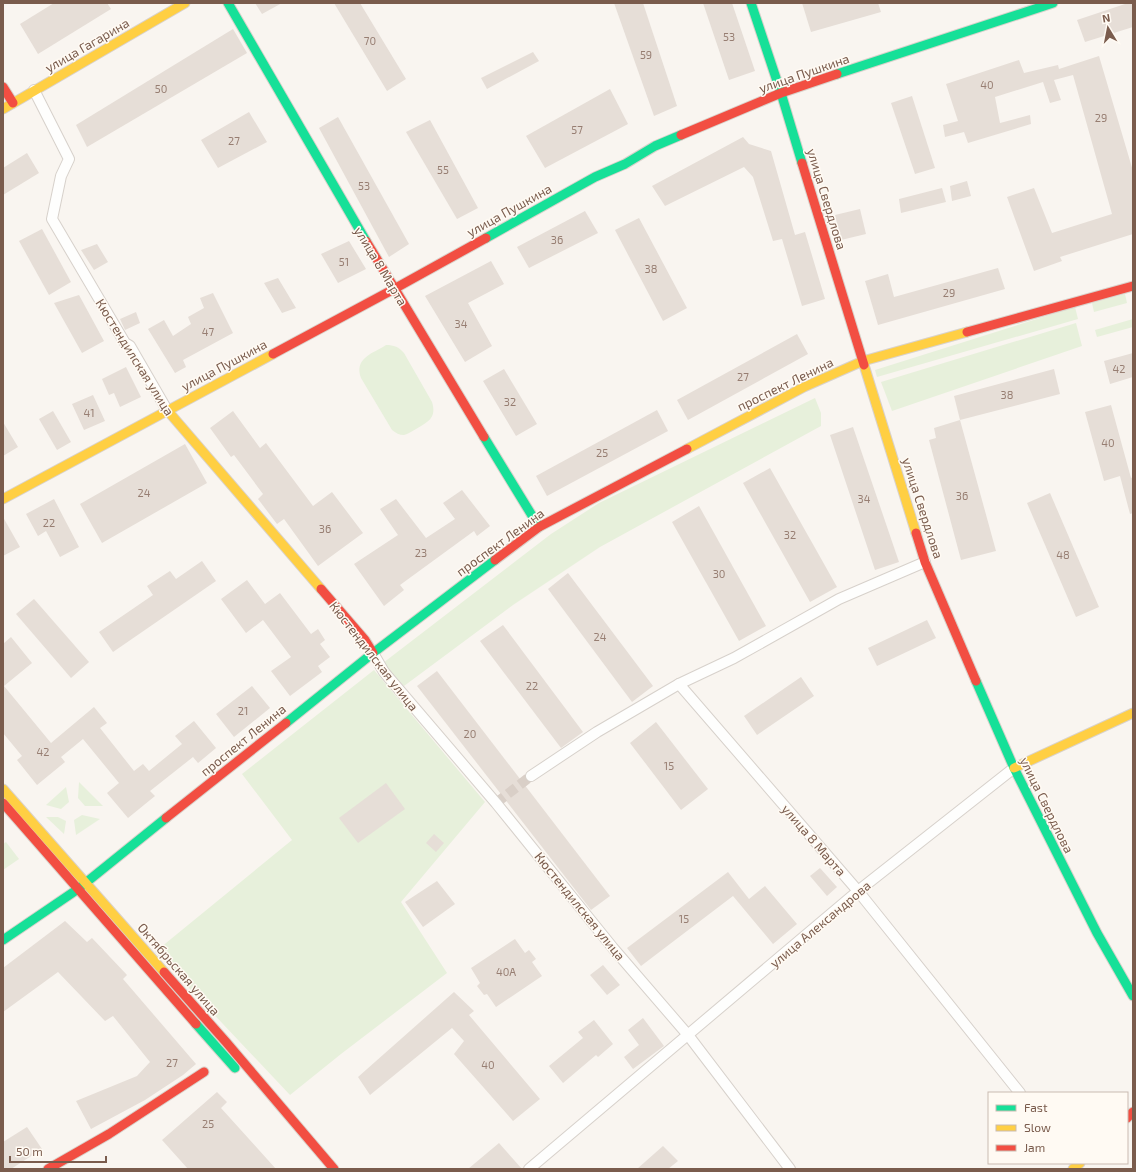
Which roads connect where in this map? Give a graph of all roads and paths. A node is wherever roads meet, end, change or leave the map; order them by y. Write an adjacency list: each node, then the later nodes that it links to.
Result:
1 (185, 3): 6 (main road, улица Гагарина)
2 (228, 3): 11 (main road, улица 8 Марта)
3 (751, 3): 7 (main road, улица Свердлова)
4 (1053, 3): 7 (main road, улица Пушкина)
5 (3, 87): 8 (main road)
6 (34, 90): 8 (main road, улица Гагарина); 13 (street, Кюстендилская улица)
7 (781, 93): 11 (main road, улица Пушкина); 12 (main road, улица Свердлова)
8 (13, 103): 9 (main road, улица Гагарина)
9 (3, 109)
10 (1133, 286): 12 (main road, проспект Ленина)
11 (394, 288): 13 (main road, улица Пушкина); 15 (main road, улица 8 Марта)
12 (863, 361): 15 (main road, проспект Ленина); 16 (main road, улица Свердлова)
13 (167, 410): 14 (main road, улица Пушкина); 17 (main road, Кюстендилская улица)
14 (3, 499)
15 (539, 527): 17 (main road, проспект Ленина)
16 (926, 562): 18 (street); 20 (main road, улица Свердлова)
17 (373, 654): 24 (main road, проспект Ленина); 29 (street, Кюстендилская улица)
18 (679, 684): 21 (street); 26 (street, улица 8 Марта)
19 (1133, 713): 20 (main road, улица Александрова)
20 (1014, 768): 26 (street, улица Александрова); 28 (main road, улица Свердлова)
21 (531, 776)
22 (3, 789): 24 (main road, Октябрьская улица)
23 (3, 804): 25 (main road, Октябрьская улица)
24 (86, 883): 25 (main road, проспект Ленина); 36 (main road, Октябрьская улица)
25 (78, 889): 27 (main road, проспект Ленина); 31 (main road, Октябрьская улица)
26 (858, 891): 29 (street, улица Александрова); 32 (street, улица 8 Марта)
27 (3, 940)
28 (1133, 996)
29 (688, 1034): 37 (street, улица Александрова); 38 (street, Кюстендилская улица)
30 (204, 1072): 34 (main road)
31 (243, 1078)
32 (1019, 1092)
33 (285, 1125): 35 (main road)
34 (48, 1169)
35 (323, 1169)
36 (334, 1169)
37 (529, 1169)
38 (790, 1169)

